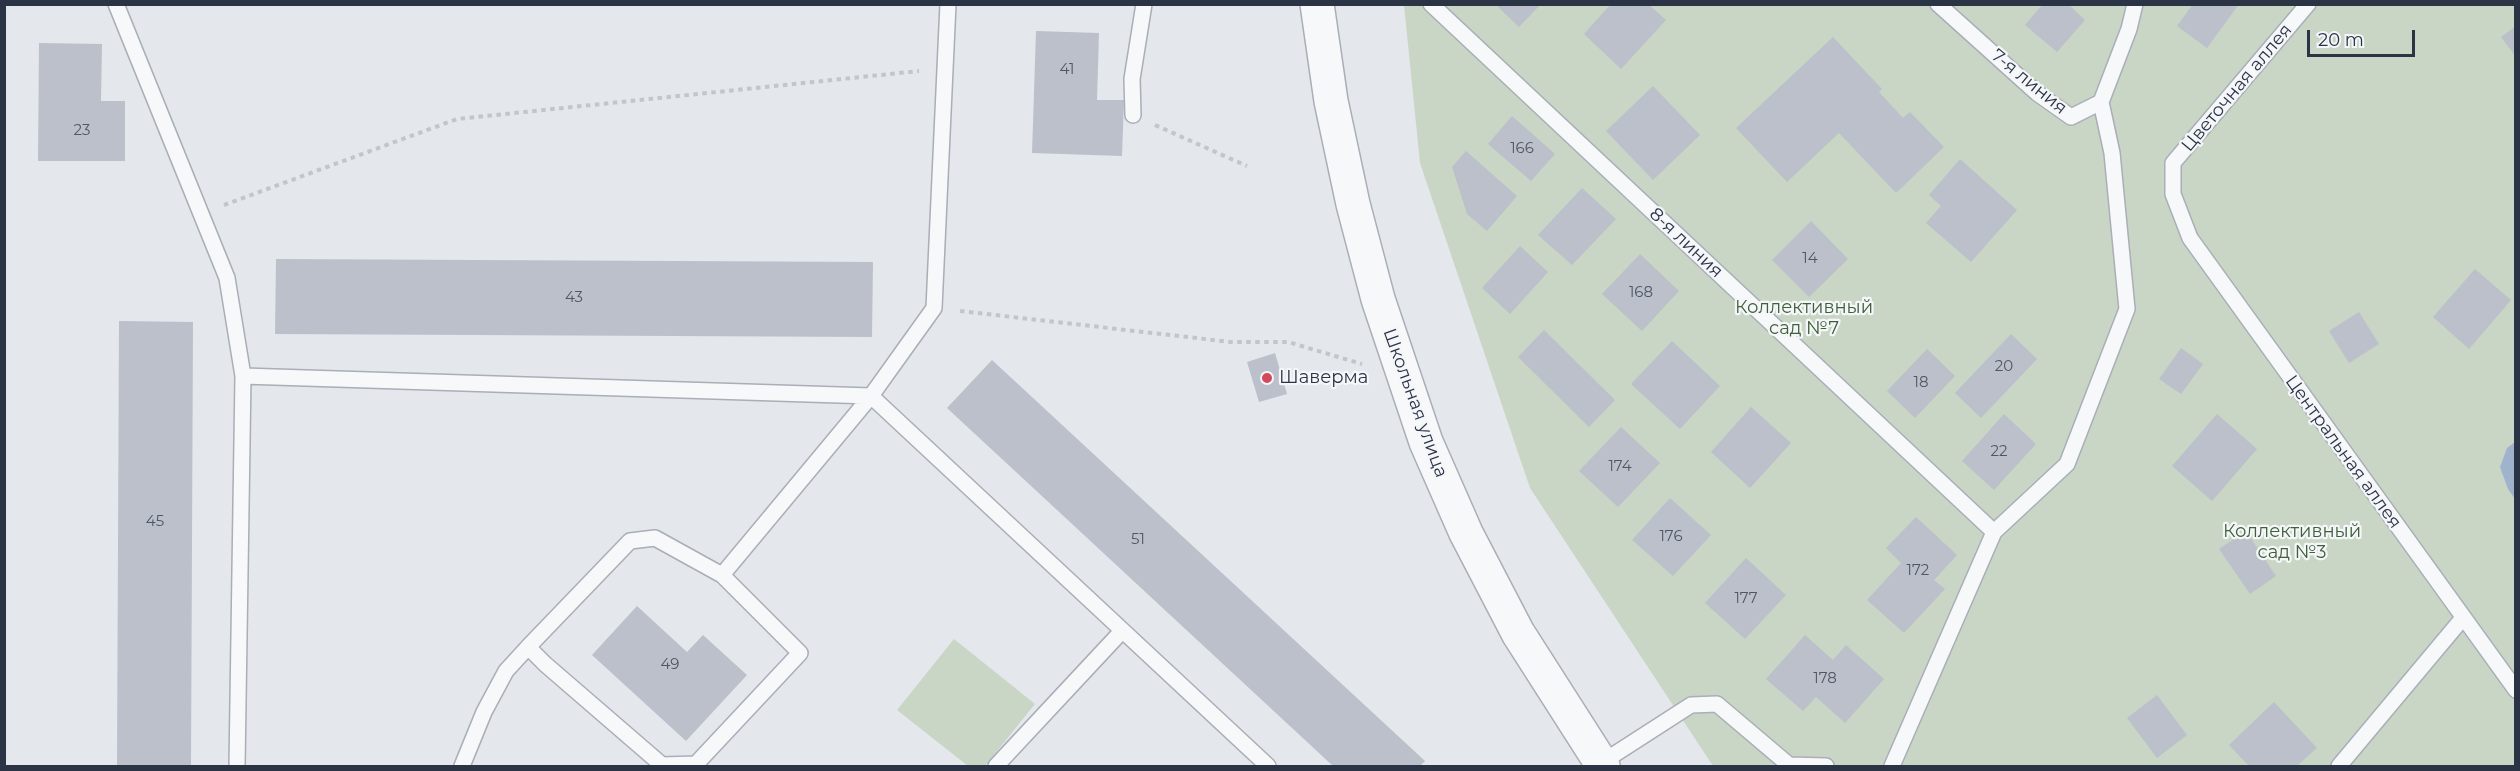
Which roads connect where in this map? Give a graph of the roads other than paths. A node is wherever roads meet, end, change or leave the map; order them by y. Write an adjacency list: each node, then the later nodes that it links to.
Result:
1 (116, 4): 12 (lane)
2 (948, 4): 13 (lane)
3 (1144, 4): 10 (lane)
4 (1317, 4): 20 (street, Школьная улица)
5 (1431, 4): 14 (lane, 8-я линия)
6 (1938, 4): 9 (lane, 7-я линия)
7 (2135, 4): 9 (lane)
8 (2308, 4): 11 (lane, Цветочная аллея)
9 (2101, 102): 14 (lane)
10 (1133, 115)
11 (2179, 209): 16 (lane, Центральная аллея)
12 (243, 376): 13 (lane); 21 (lane)
13 (870, 396): 15 (lane); 17 (lane)
14 (1994, 532): 26 (lane)
15 (722, 575): 18 (lane); 18 (lane)
16 (2462, 619): 19 (lane, Центральная аллея); 27 (lane)
17 (1122, 631): 23 (lane); 24 (lane)
18 (528, 647): 22 (lane)
19 (2516, 690)
20 (1602, 765): 25 (lane)
21 (237, 766)
22 (462, 766)
23 (996, 766)
24 (1268, 766)
25 (1826, 766)
26 (1892, 766)
27 (2339, 766)

